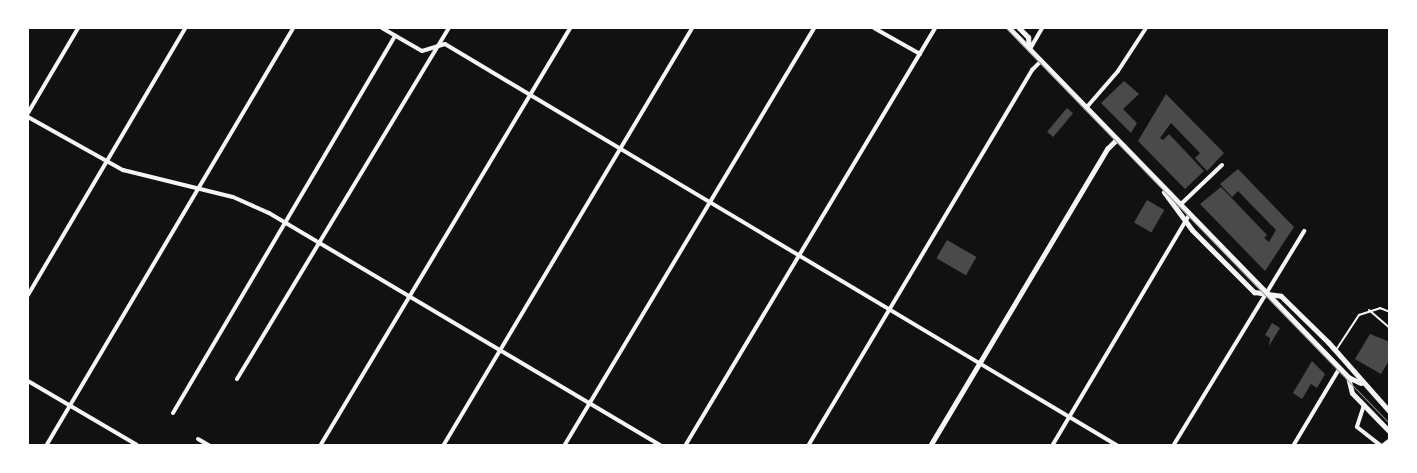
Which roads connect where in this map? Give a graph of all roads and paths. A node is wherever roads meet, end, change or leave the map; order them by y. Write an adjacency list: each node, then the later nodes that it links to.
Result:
1 (78, 28): 22 (street)
2 (185, 28): 26 (street)
3 (293, 28): 29 (street)
4 (382, 28): 15 (street)
5 (449, 28): 16 (street)
6 (570, 28): 20 (street)
7 (692, 28): 25 (street)
8 (814, 28): 30 (street)
9 (874, 28): 18 (street)
10 (936, 28): 18 (street)
11 (1009, 28): 17 (main road)
12 (1019, 28): 17 (main road)
13 (1042, 28): 17 (street)
14 (1146, 28): 21 (street)
15 (396, 36): 16 (street); 34 (street)
16 (438, 45): 20 (street); 36 (street)
17 (1030, 49): 19 (main road)
18 (920, 54): 37 (street)
19 (1041, 61): 21 (main road); 41 (street)
20 (530, 94): 25 (street); 40 (street)
21 (1086, 108): 24 (main road)
22 (28, 113)
23 (28, 118): 26 (street)
24 (1116, 140): 28 (main road); 47 (street)
25 (620, 147): 30 (street); 45 (street)
26 (106, 162): 29 (street); 39 (street)
27 (1222, 165): 31 (street)
28 (1160, 186): 31 (main road); 33 (main road)
29 (198, 188): 34 (street); 55 (street)
30 (710, 201): 37 (street); 53 (street)
31 (1180, 205): 32 (main road)
32 (1189, 215): 33 (street); 38 (main road)
33 (1185, 221): 38 (main road); 58 (street)
34 (285, 222): 36 (street); 56 (street)
35 (1304, 231): 38 (street)
36 (321, 243): 40 (street); 50 (street)
37 (799, 254): 41 (street); 69 (street)
38 (1266, 294): 46 (main road); 48 (main road); 74 (street)
39 (28, 295)
40 (410, 295): 45 (street); 65 (street)
41 (889, 310): 47 (street); 70 (street)
42 (1369, 310): 43 (lane); 44 (lane); 46 (lane)
43 (1390, 312)
44 (1390, 328)
45 (499, 349): 53 (street); 66 (street)
46 (1336, 352): 52 (main road)
47 (979, 363): 58 (street); 71 (street)
48 (1340, 369): 49 (main road); 75 (street)
49 (1348, 377): 52 (main road); 54 (main road)
50 (237, 379)
51 (28, 381): 55 (street)
52 (1362, 383): 57 (main road)
53 (590, 402): 67 (street); 68 (street)
54 (1364, 405): 59 (main road); 76 (street)
55 (70, 406): 62 (street); 63 (street)
56 (173, 412)
57 (1390, 412)
58 (1069, 417): 72 (street); 73 (street)
59 (1390, 432)
60 (198, 439): 64 (street)
61 (1390, 440): 76 (street)
62 (136, 445)
63 (46, 446)
64 (210, 446)
65 (320, 446)
66 (443, 446)
67 (564, 446)
68 (662, 446)
69 (685, 446)
70 (808, 446)
71 (930, 446)
72 (1052, 446)
73 (1118, 446)
74 (1173, 446)
75 (1294, 446)
76 (1381, 446)

